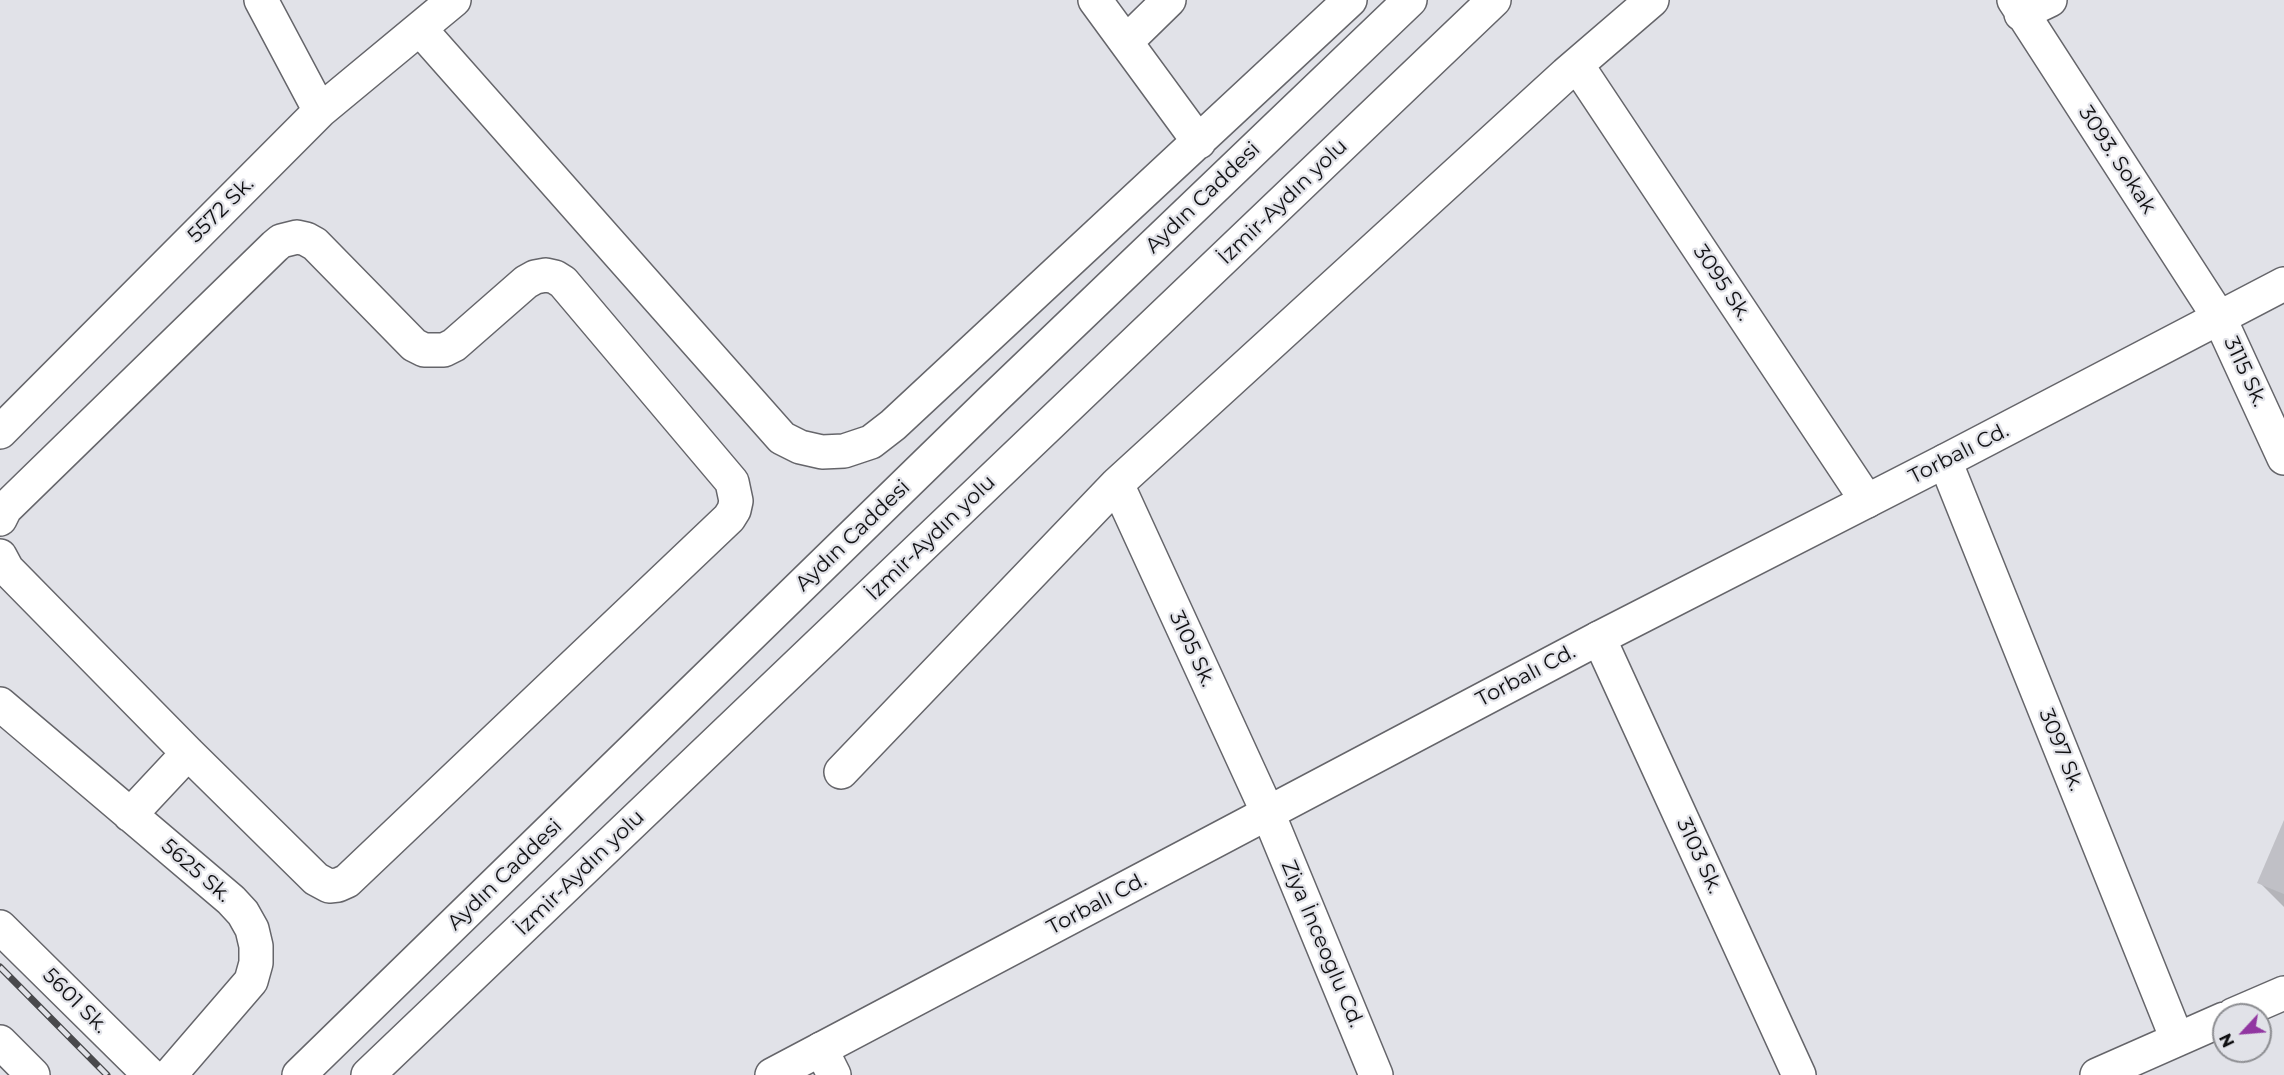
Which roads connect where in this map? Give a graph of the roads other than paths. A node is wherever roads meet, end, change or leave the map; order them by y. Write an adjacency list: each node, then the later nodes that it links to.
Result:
1 (261, 0): 13 (main road)
2 (454, 0): 10 (main road, 5572 Sk.)
3 (1095, 0): 11 (main road)
4 (1169, 0): 11 (main road)
5 (1350, 0): 14 (main road)
6 (1410, 0): 40 (main road, Aydın Caddesi)
7 (1494, 0): 41 (main road, İzmir-Aydın yolu)
8 (1652, 0): 12 (main road)
9 (2028, 5): 16 (main road, 3093. Sokak)
10 (420, 29): 13 (main road, 5572 Sk.); 14 (main road)
11 (1126, 42): 14 (main road)
12 (1577, 64): 20 (main road); 21 (main road, 3095 Sk.)
13 (320, 111): 17 (main road, 5572 Sk.)
14 (1199, 142)
15 (2284, 284): 16 (main road, Torbalı Cd.)
16 (2220, 319): 18 (main road, 3115 Sk.); 19 (main road, Torbalı Cd.)
17 (0, 432)
18 (2284, 458)
19 (1946, 461): 21 (main road, Torbalı Cd.); 34 (main road, 3097 Sk.)
20 (1117, 484): 27 (main road); 28 (main road, 3105 Sk.)
21 (1868, 501): 24 (main road, Torbalı Cd.)
22 (0, 519): 26 (main road)
23 (0, 556): 26 (main road)
24 (1599, 638): 28 (main road, Torbalı Cd.); 44 (main road, 3103 Sk.)
25 (0, 704): 29 (main road, 5625 Sk.)
26 (188, 753): 29 (main road)
27 (842, 772)
28 (1268, 813): 36 (main road, Torbalı Cd.); 43 (main road, Ziya İnceoglu Cd.)
29 (130, 815): 39 (main road, 5625 Sk.)
30 (0, 927): 38 (main road, 5601 Sk.)
31 (2284, 993): 32 (main road)
32 (2261, 1003)
33 (2212, 1024): 34 (main road)
34 (2176, 1039): 45 (main road)
35 (0, 1042): 37 (main road)
36 (828, 1062): 42 (main road, Torbalı Cd.)
37 (33, 1075)
38 (150, 1075)
39 (170, 1075)
40 (299, 1075)
41 (368, 1075)
42 (772, 1075)
43 (1376, 1075)
44 (1799, 1075)
45 (2097, 1075)

